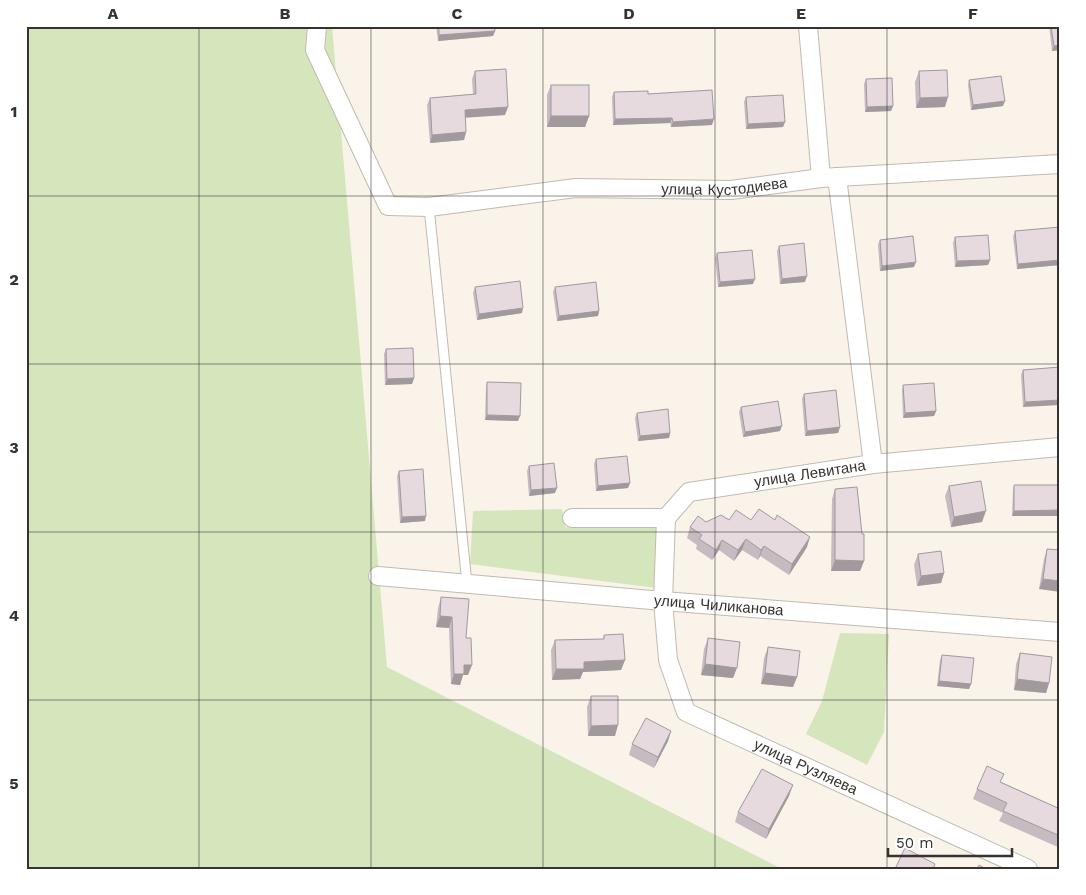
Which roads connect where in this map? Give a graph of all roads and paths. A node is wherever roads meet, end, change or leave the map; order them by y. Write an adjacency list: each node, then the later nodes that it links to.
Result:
1 (318, 26): 5 (street, улица Кустодиева)
2 (808, 26): 4 (street)
3 (1060, 164): 4 (street, улица Кустодиева)
4 (829, 178): 5 (street, улица Кустодиева); 7 (street)
5 (429, 207): 11 (lane)
6 (1060, 447): 7 (street, улица Левитана)
7 (873, 464): 9 (street, улица Левитана)
8 (572, 518): 9 (street)
9 (666, 518): 12 (street, улица Рузляева)
10 (378, 576): 11 (street, улица Чиликанова)
11 (467, 584): 12 (street, улица Чиликанова)
12 (663, 601): 13 (street, улица Чиликанова); 14 (street, улица Рузляева)
13 (1060, 632)
14 (1028, 869)

